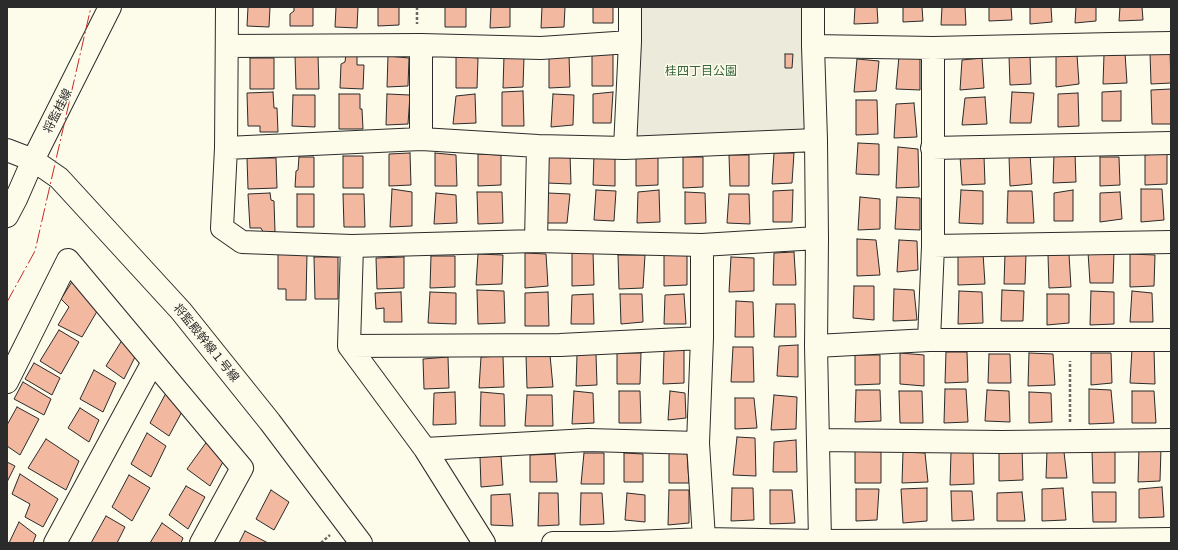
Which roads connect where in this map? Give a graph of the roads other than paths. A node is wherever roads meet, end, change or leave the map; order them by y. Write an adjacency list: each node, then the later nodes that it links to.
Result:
1 (110, 7): 19 (street, 将監桂線)
2 (228, 7): 8 (street)
3 (630, 7): 5 (street)
4 (813, 7): 9 (street)
5 (630, 42): 7 (street); 16 (street)
6 (1171, 43): 10 (street)
7 (421, 45): 8 (street); 11 (street)
8 (227, 46): 15 (street)
9 (813, 46): 10 (street); 12 (street)
10 (933, 48): 17 (street)
11 (421, 139): 14 (street); 15 (street)
12 (816, 140): 16 (street); 21 (street)
13 (1171, 143): 17 (street)
14 (538, 146): 16 (street); 22 (street)
15 (226, 148): 25 (street)
16 (625, 148)
17 (932, 148): 26 (street)
18 (7, 150): 19 (street, 将監殿幹線１号線)
19 (33, 160): 20 (street, 将監桂線); 43 (street, 将監殿幹線１号線)
20 (7, 216)
21 (817, 238): 24 (street); 31 (street)
22 (536, 241): 24 (street); 25 (street)
23 (1171, 242): 26 (street)
24 (702, 245): 27 (street)
25 (352, 246): 30 (street)
26 (933, 246): 28 (street)
27 (702, 338): 30 (street); 36 (street)
28 (929, 340): 29 (street); 31 (street)
29 (1171, 340)
30 (349, 346): 37 (street)
31 (816, 346): 34 (street)
32 (153, 362): 33 (street); 41 (street); 42 (street)
33 (7, 382)
34 (818, 440): 35 (street); 40 (street)
35 (1171, 440)
36 (698, 443): 37 (street); 38 (street)
37 (425, 449): 44 (street)
38 (704, 539): 40 (street); 45 (street)
39 (1171, 539): 40 (street)
40 (820, 541)
41 (55, 543)
42 (201, 543)
43 (361, 543)
44 (484, 543)
45 (553, 543)

